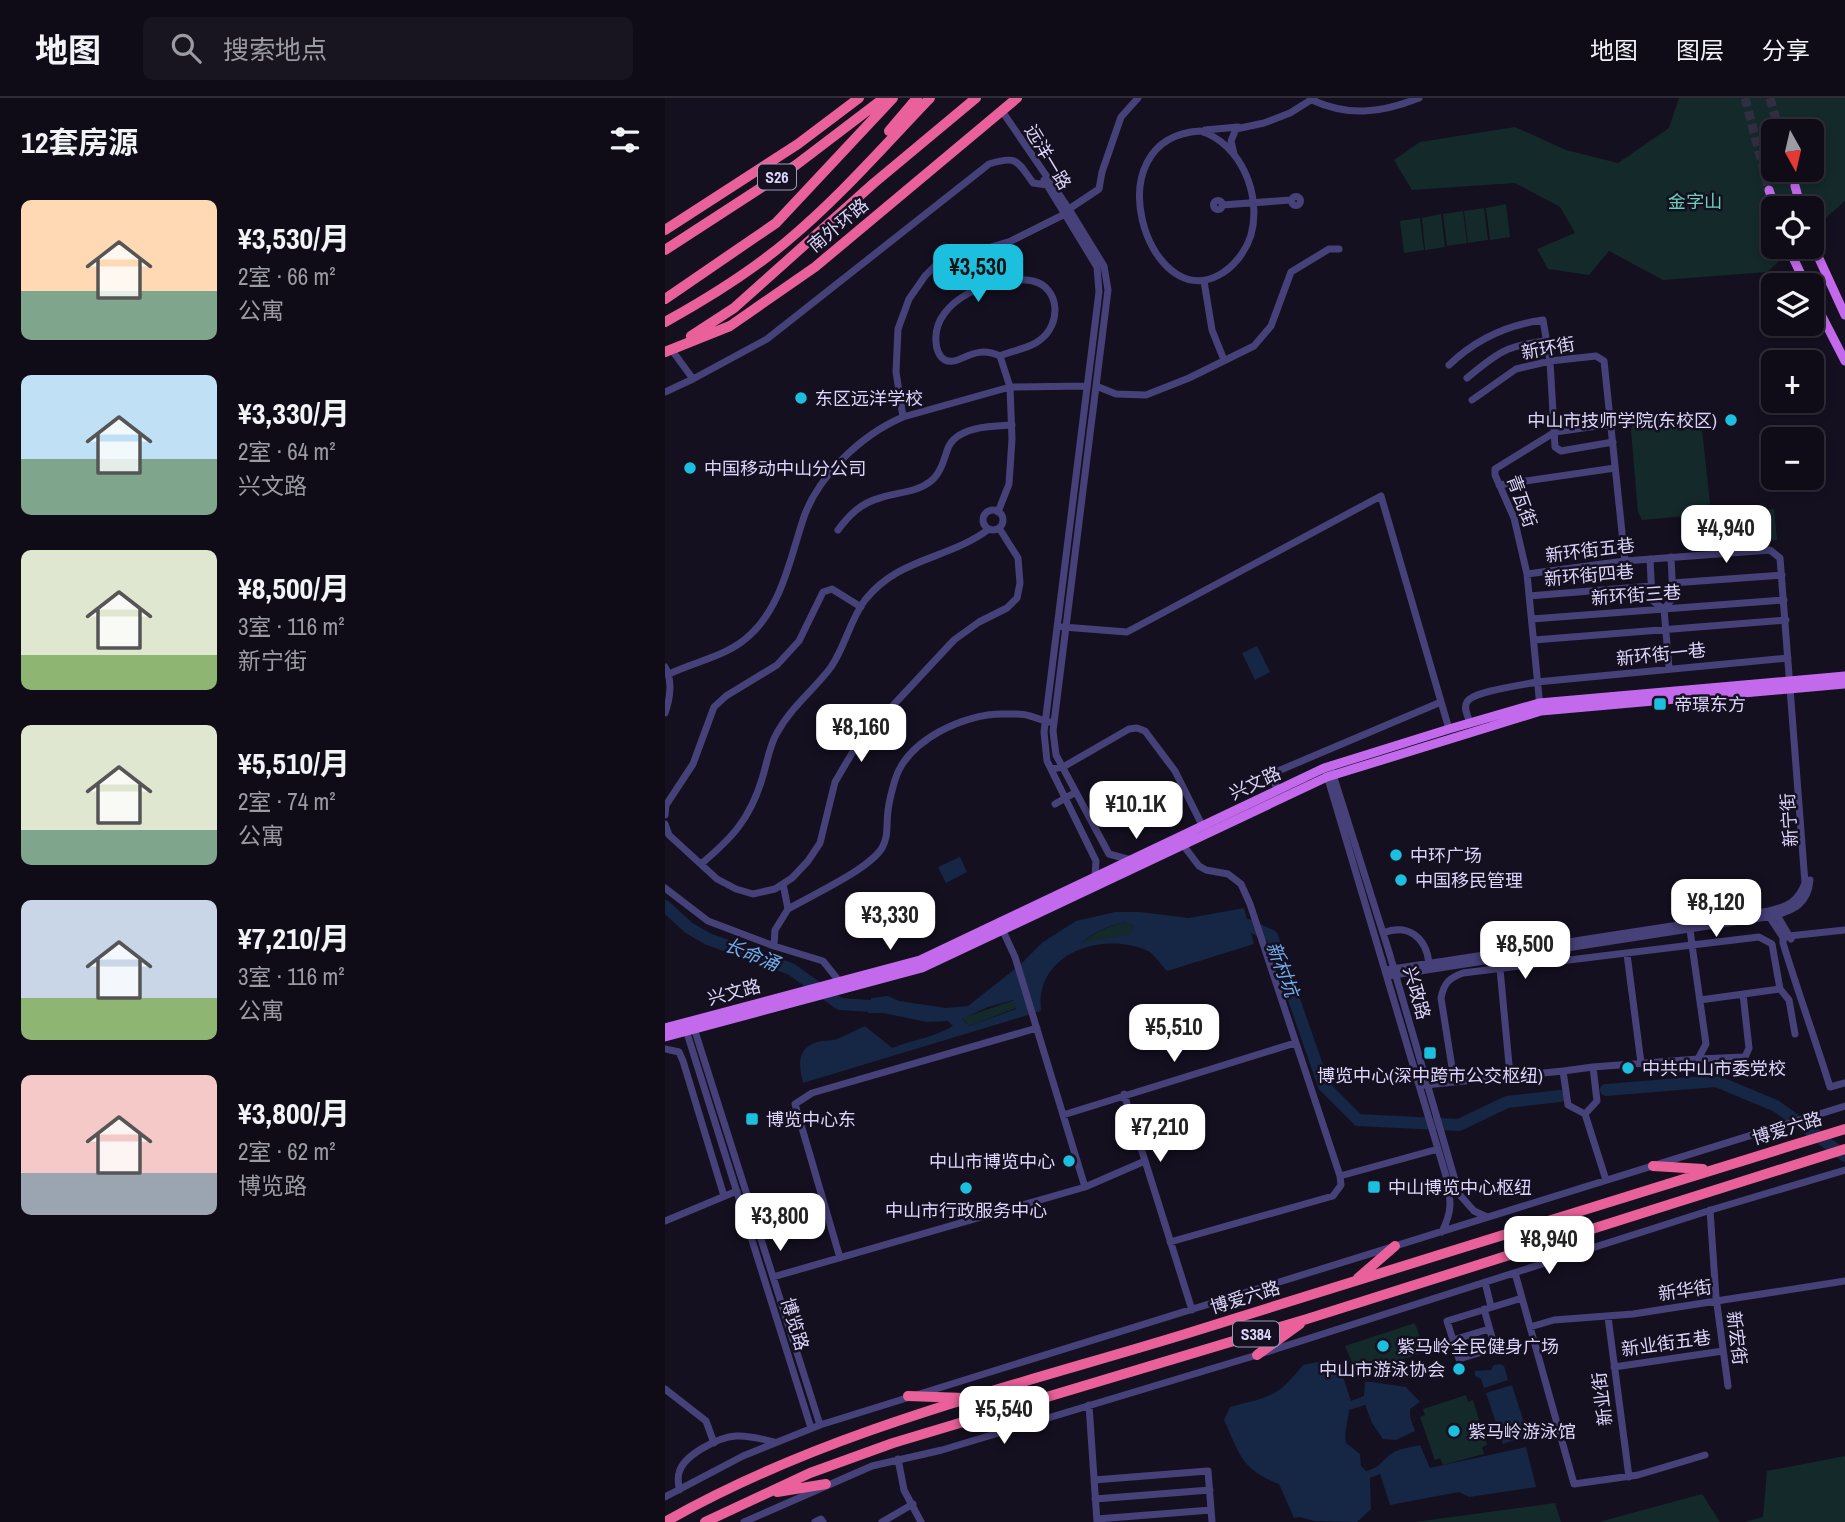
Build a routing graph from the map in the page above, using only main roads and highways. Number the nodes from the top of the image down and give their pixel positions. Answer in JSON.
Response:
{"nodes":[{"id":1,"x":859,"y":98,"type":"edge"},
{"id":2,"x":884,"y":98,"type":"edge"},
{"id":3,"x":894,"y":98,"type":"edge"},
{"id":4,"x":917,"y":98,"type":"edge"},
{"id":5,"x":930,"y":98,"type":"edge"},
{"id":6,"x":976,"y":98,"type":"edge"},
{"id":7,"x":1017,"y":98,"type":"edge"},
{"id":8,"x":1795,"y":186,"type":"tunnel mouth"},
{"id":9,"x":1769,"y":190,"type":"tunnel mouth"},
{"id":10,"x":1771,"y":196,"type":"edge"},
{"id":11,"x":1798,"y":196,"type":"edge"},
{"id":12,"x":833,"y":199,"type":"junction"},
{"id":13,"x":665,"y":230,"type":"edge"},
{"id":14,"x":665,"y":250,"type":"edge"},
{"id":15,"x":1819,"y":259,"type":"edge"},
{"id":16,"x":665,"y":299,"type":"edge"},
{"id":17,"x":1845,"y":314,"type":"edge"},
{"id":18,"x":1824,"y":320,"type":"edge"},
{"id":19,"x":665,"y":322,"type":"edge"},
{"id":20,"x":668,"y":350,"type":"edge"},
{"id":21,"x":1845,"y":360,"type":"edge"},
{"id":22,"x":1845,"y":676,"type":"edge"},
{"id":23,"x":1845,"y":684,"type":"edge"},
{"id":24,"x":1793,"y":685,"type":"junction"},
{"id":25,"x":1540,"y":707,"type":"junction"},
{"id":26,"x":1329,"y":771,"type":"junction"},
{"id":27,"x":831,"y":988,"type":"junction"},
{"id":28,"x":689,"y":1025,"type":"junction"},
{"id":29,"x":665,"y":1028,"type":"edge"},
{"id":30,"x":665,"y":1037,"type":"edge"},
{"id":31,"x":1844,"y":1129,"type":"edge"},
{"id":32,"x":1845,"y":1149,"type":"edge"},
{"id":33,"x":1653,"y":1166,"type":"road end"},
{"id":34,"x":1710,"y":1170,"type":"junction"},
{"id":35,"x":1395,"y":1246,"type":"road end"},
{"id":36,"x":1353,"y":1283,"type":"junction"},
{"id":37,"x":1307,"y":1319,"type":"junction"},
{"id":38,"x":1257,"y":1355,"type":"road end"},
{"id":39,"x":908,"y":1396,"type":"road end"},
{"id":40,"x":974,"y":1398,"type":"junction"},
{"id":41,"x":827,"y":1484,"type":"road end"},
{"id":42,"x":760,"y":1495,"type":"junction"},
{"id":43,"x":665,"y":1522,"type":"edge"},
{"id":44,"x":705,"y":1522,"type":"edge"}],
"edges":[{"from":1,"to":13,"type":"highway","number":"S26"},
{"from":2,"to":14,"type":"highway","number":"S26"},
{"from":3,"to":16,"type":"highway"},
{"from":4,"to":12,"type":"highway"},
{"from":5,"to":12,"type":"highway","name":"南外环路"},
{"from":6,"to":20,"type":"highway"},
{"from":7,"to":20,"type":"highway","name":"南外环路"},
{"from":8,"to":11,"type":"main road"},
{"from":9,"to":10,"type":"main road"},
{"from":12,"to":19,"type":"highway","name":"南外环路"},
{"from":15,"to":17,"type":"main road"},
{"from":18,"to":21,"type":"main road"},
{"from":22,"to":24,"type":"main road","name":"兴文路"},
{"from":23,"to":24,"type":"main road","name":"兴文路"},
{"from":24,"to":25,"type":"main road","name":"兴文路"},
{"from":25,"to":26,"type":"main road","name":"兴文路"},
{"from":25,"to":26,"type":"main road","name":"兴文路"},
{"from":26,"to":27,"type":"main road","name":"兴文路"},
{"from":26,"to":27,"type":"main road","name":"兴文路"},
{"from":27,"to":28,"type":"main road","name":"兴文路"},
{"from":28,"to":29,"type":"main road","name":"兴文路"},
{"from":28,"to":30,"type":"main road","name":"兴文路"},
{"from":31,"to":34,"type":"highway","name":"博爱六路","number":"S384"},
{"from":32,"to":37,"type":"highway","name":"博爱六路","number":"S384"},
{"from":33,"to":34,"type":"highway"},
{"from":34,"to":36,"type":"highway","name":"博爱六路","number":"S384"},
{"from":35,"to":36,"type":"highway"},
{"from":36,"to":40,"type":"highway","name":"博爱六路","number":"S384"},
{"from":37,"to":38,"type":"highway"},
{"from":37,"to":42,"type":"highway","name":"博爱六路","number":"S384"},
{"from":39,"to":40,"type":"highway"},
{"from":40,"to":43,"type":"highway","name":"博爱六路","number":"S384"},
{"from":41,"to":42,"type":"highway"},
{"from":42,"to":44,"type":"highway","name":"博爱六路","number":"S384"}]}
